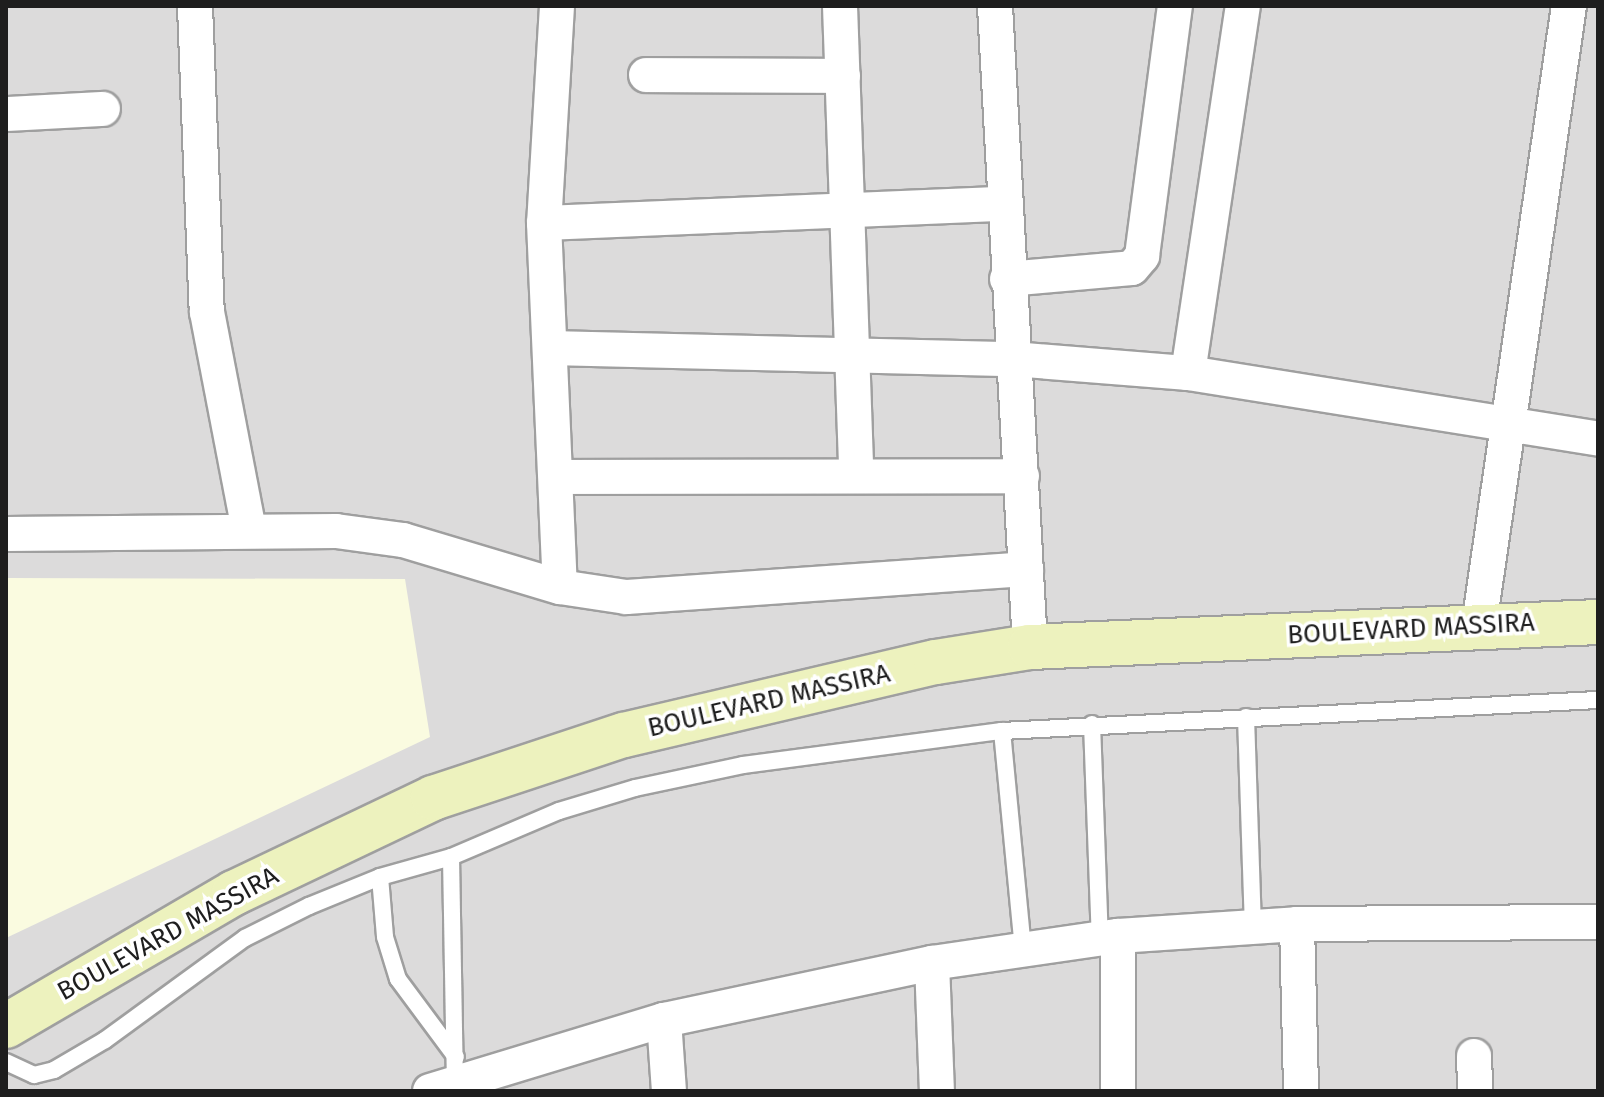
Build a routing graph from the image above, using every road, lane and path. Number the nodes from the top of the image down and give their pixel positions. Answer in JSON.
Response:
{"nodes":[{"id":1,"x":195,"y":6,"type":"edge"},
{"id":2,"x":557,"y":6,"type":"edge"},
{"id":3,"x":840,"y":6,"type":"edge"},
{"id":4,"x":995,"y":6,"type":"edge"},
{"id":5,"x":1175,"y":6,"type":"edge"},
{"id":6,"x":1243,"y":6,"type":"edge"},
{"id":7,"x":1569,"y":6,"type":"edge"},
{"id":8,"x":646,"y":75,"type":"dead end"},
{"id":9,"x":843,"y":76,"type":"junction"},
{"id":10,"x":103,"y":109,"type":"dead end"},
{"id":11,"x":6,"y":114,"type":"edge"},
{"id":12,"x":1004,"y":204,"type":"junction"},
{"id":13,"x":850,"y":211,"type":"junction"},
{"id":14,"x":544,"y":223,"type":"junction"},
{"id":15,"x":1007,"y":279,"type":"junction"},
{"id":16,"x":550,"y":348,"type":"junction"},
{"id":17,"x":854,"y":354,"type":"junction"},
{"id":18,"x":1013,"y":359,"type":"junction"},
{"id":19,"x":1188,"y":373,"type":"junction"},
{"id":20,"x":1512,"y":426,"type":"junction"},
{"id":21,"x":1598,"y":439,"type":"edge"},
{"id":22,"x":856,"y":475,"type":"junction"},
{"id":23,"x":1022,"y":476,"type":"junction"},
{"id":24,"x":556,"y":477,"type":"junction"},
{"id":25,"x":249,"y":530,"type":"junction"},
{"id":26,"x":6,"y":534,"type":"edge"},
{"id":27,"x":1026,"y":569,"type":"junction"},
{"id":28,"x":560,"y":587,"type":"junction"},
{"id":29,"x":1598,"y":622,"type":"edge"},
{"id":30,"x":1479,"y":625,"type":"junction"},
{"id":31,"x":1030,"y":647,"type":"junction"},
{"id":32,"x":1598,"y":700,"type":"edge"},
{"id":33,"x":1246,"y":717,"type":"junction"},
{"id":34,"x":1092,"y":724,"type":"junction"},
{"id":35,"x":1002,"y":731,"type":"junction"},
{"id":36,"x":451,"y":857,"type":"junction"},
{"id":37,"x":380,"y":877,"type":"junction"},
{"id":38,"x":1598,"y":922,"type":"edge"},
{"id":39,"x":1297,"y":924,"type":"junction"},
{"id":40,"x":1253,"y":927,"type":"junction"},
{"id":41,"x":1109,"y":938,"type":"junction"},
{"id":42,"x":1023,"y":950,"type":"junction"},
{"id":43,"x":932,"y":963,"type":"junction"},
{"id":44,"x":14,"y":1011,"type":"edge"},
{"id":45,"x":664,"y":1020,"type":"junction"},
{"id":46,"x":1474,"y":1056,"type":"dead end"},
{"id":47,"x":6,"y":1062,"type":"edge"},
{"id":48,"x":449,"y":1080,"type":"edge"},
{"id":49,"x":669,"y":1091,"type":"edge"},
{"id":50,"x":937,"y":1091,"type":"edge"},
{"id":51,"x":1118,"y":1091,"type":"edge"},
{"id":52,"x":1301,"y":1091,"type":"edge"},
{"id":53,"x":1475,"y":1091,"type":"edge"}],
"edges":[{"from":1,"to":25,"type":"street"},
{"from":2,"to":14,"type":"street"},
{"from":3,"to":9,"type":"street"},
{"from":4,"to":12,"type":"street"},
{"from":5,"to":15,"type":"street"},
{"from":6,"to":19,"type":"street"},
{"from":7,"to":20,"type":"street"},
{"from":8,"to":9,"type":"street"},
{"from":9,"to":13,"type":"street"},
{"from":10,"to":11,"type":"street"},
{"from":12,"to":13,"type":"street"},
{"from":12,"to":15,"type":"street"},
{"from":13,"to":14,"type":"street"},
{"from":13,"to":17,"type":"street"},
{"from":14,"to":16,"type":"street"},
{"from":15,"to":18,"type":"street"},
{"from":16,"to":17,"type":"street"},
{"from":16,"to":24,"type":"street"},
{"from":17,"to":18,"type":"street"},
{"from":17,"to":22,"type":"street"},
{"from":18,"to":19,"type":"street"},
{"from":18,"to":23,"type":"street"},
{"from":19,"to":20,"type":"street"},
{"from":20,"to":21,"type":"street"},
{"from":20,"to":30,"type":"street"},
{"from":22,"to":23,"type":"street"},
{"from":22,"to":24,"type":"street"},
{"from":23,"to":27,"type":"street"},
{"from":24,"to":28,"type":"street"},
{"from":25,"to":26,"type":"street"},
{"from":25,"to":28,"type":"street"},
{"from":27,"to":28,"type":"street"},
{"from":27,"to":31,"type":"street"},
{"from":29,"to":30,"type":"main road","name":"BOULEVARD MASSIRA"},
{"from":30,"to":31,"type":"main road","name":"BOULEVARD MASSIRA"},
{"from":31,"to":44,"type":"main road","name":"BOULEVARD MASSIRA"},
{"from":32,"to":33,"type":"lane"},
{"from":33,"to":34,"type":"lane"},
{"from":33,"to":40,"type":"lane"},
{"from":34,"to":35,"type":"lane"},
{"from":34,"to":41,"type":"lane"},
{"from":35,"to":36,"type":"lane"},
{"from":35,"to":42,"type":"lane"},
{"from":36,"to":37,"type":"lane"},
{"from":36,"to":48,"type":"lane"},
{"from":37,"to":47,"type":"lane"},
{"from":37,"to":48,"type":"lane"},
{"from":38,"to":39,"type":"street"},
{"from":39,"to":40,"type":"street"},
{"from":39,"to":52,"type":"street"},
{"from":40,"to":41,"type":"street"},
{"from":41,"to":42,"type":"street"},
{"from":41,"to":51,"type":"street"},
{"from":42,"to":43,"type":"street"},
{"from":43,"to":45,"type":"street"},
{"from":43,"to":50,"type":"street"},
{"from":45,"to":48,"type":"street"},
{"from":45,"to":49,"type":"street"},
{"from":46,"to":53,"type":"street"}]}
